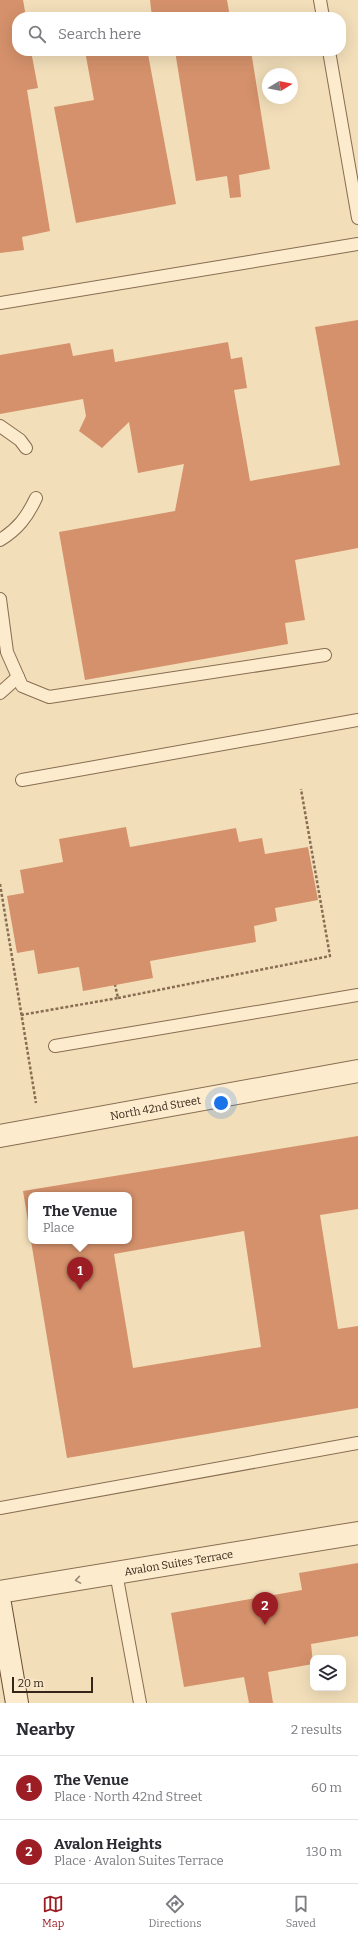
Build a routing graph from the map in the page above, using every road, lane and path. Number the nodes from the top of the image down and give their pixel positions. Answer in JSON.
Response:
{"nodes":[{"id":1,"x":320,"y":0,"type":"edge"},
{"id":2,"x":322,"y":12,"type":"edge"},
{"id":3,"x":330,"y":56,"type":"edge"},
{"id":4,"x":358,"y":218,"type":"edge"},
{"id":5,"x":358,"y":244,"type":"edge"},
{"id":6,"x":0,"y":302,"type":"edge"},
{"id":7,"x":0,"y":426,"type":"edge"},
{"id":8,"x":26,"y":448,"type":"dead end"},
{"id":9,"x":36,"y":498,"type":"dead end"},
{"id":10,"x":0,"y":540,"type":"edge"},
{"id":11,"x":0,"y":599,"type":"edge"},
{"id":12,"x":2,"y":633,"type":"edge"},
{"id":13,"x":325,"y":655,"type":"dead end"},
{"id":14,"x":18,"y":677,"type":"junction"},
{"id":15,"x":0,"y":693,"type":"edge"},
{"id":16,"x":358,"y":720,"type":"edge"},
{"id":17,"x":22,"y":780,"type":"dead end"},
{"id":18,"x":301,"y":789,"type":"dead end"},
{"id":19,"x":0,"y":884,"type":"edge"},
{"id":20,"x":115,"y":985,"type":"dead end"},
{"id":21,"x":358,"y":995,"type":"edge"},
{"id":22,"x":118,"y":998,"type":"junction"},
{"id":23,"x":21,"y":1015,"type":"junction"},
{"id":24,"x":55,"y":1046,"type":"dead end"},
{"id":25,"x":358,"y":1071,"type":"edge"},
{"id":26,"x":36,"y":1104,"type":"dead end"},
{"id":27,"x":0,"y":1136,"type":"edge"},
{"id":28,"x":358,"y":1443,"type":"edge"},
{"id":29,"x":0,"y":1508,"type":"edge"},
{"id":30,"x":358,"y":1533,"type":"edge"},
{"id":31,"x":116,"y":1573,"type":"junction"},
{"id":32,"x":0,"y":1592,"type":"edge"},
{"id":33,"x":0,"y":1604,"type":"edge"},
{"id":34,"x":17,"y":1703,"type":"edge"},
{"id":35,"x":140,"y":1703,"type":"edge"}],
"edges":[{"from":1,"to":2,"type":"lane"},
{"from":3,"to":4,"type":"lane"},
{"from":5,"to":6,"type":"lane"},
{"from":7,"to":8,"type":"lane"},
{"from":9,"to":10,"type":"lane"},
{"from":11,"to":12,"type":"lane"},
{"from":12,"to":14,"type":"lane"},
{"from":13,"to":14,"type":"lane"},
{"from":14,"to":15,"type":"lane"},
{"from":16,"to":17,"type":"lane"},
{"from":18,"to":22,"type":"path"},
{"from":19,"to":23,"type":"path"},
{"from":20,"to":22,"type":"path"},
{"from":21,"to":24,"type":"lane"},
{"from":22,"to":23,"type":"path"},
{"from":23,"to":26,"type":"path"},
{"from":25,"to":27,"type":"street","name":"North 42nd Street"},
{"from":28,"to":29,"type":"lane"},
{"from":30,"to":31,"type":"street","name":"Avalon Suites Terrace"},
{"from":31,"to":32,"type":"street","name":"Avalon Suites Terrace","one_way":true},
{"from":31,"to":35,"type":"lane"},
{"from":33,"to":34,"type":"street"}]}
